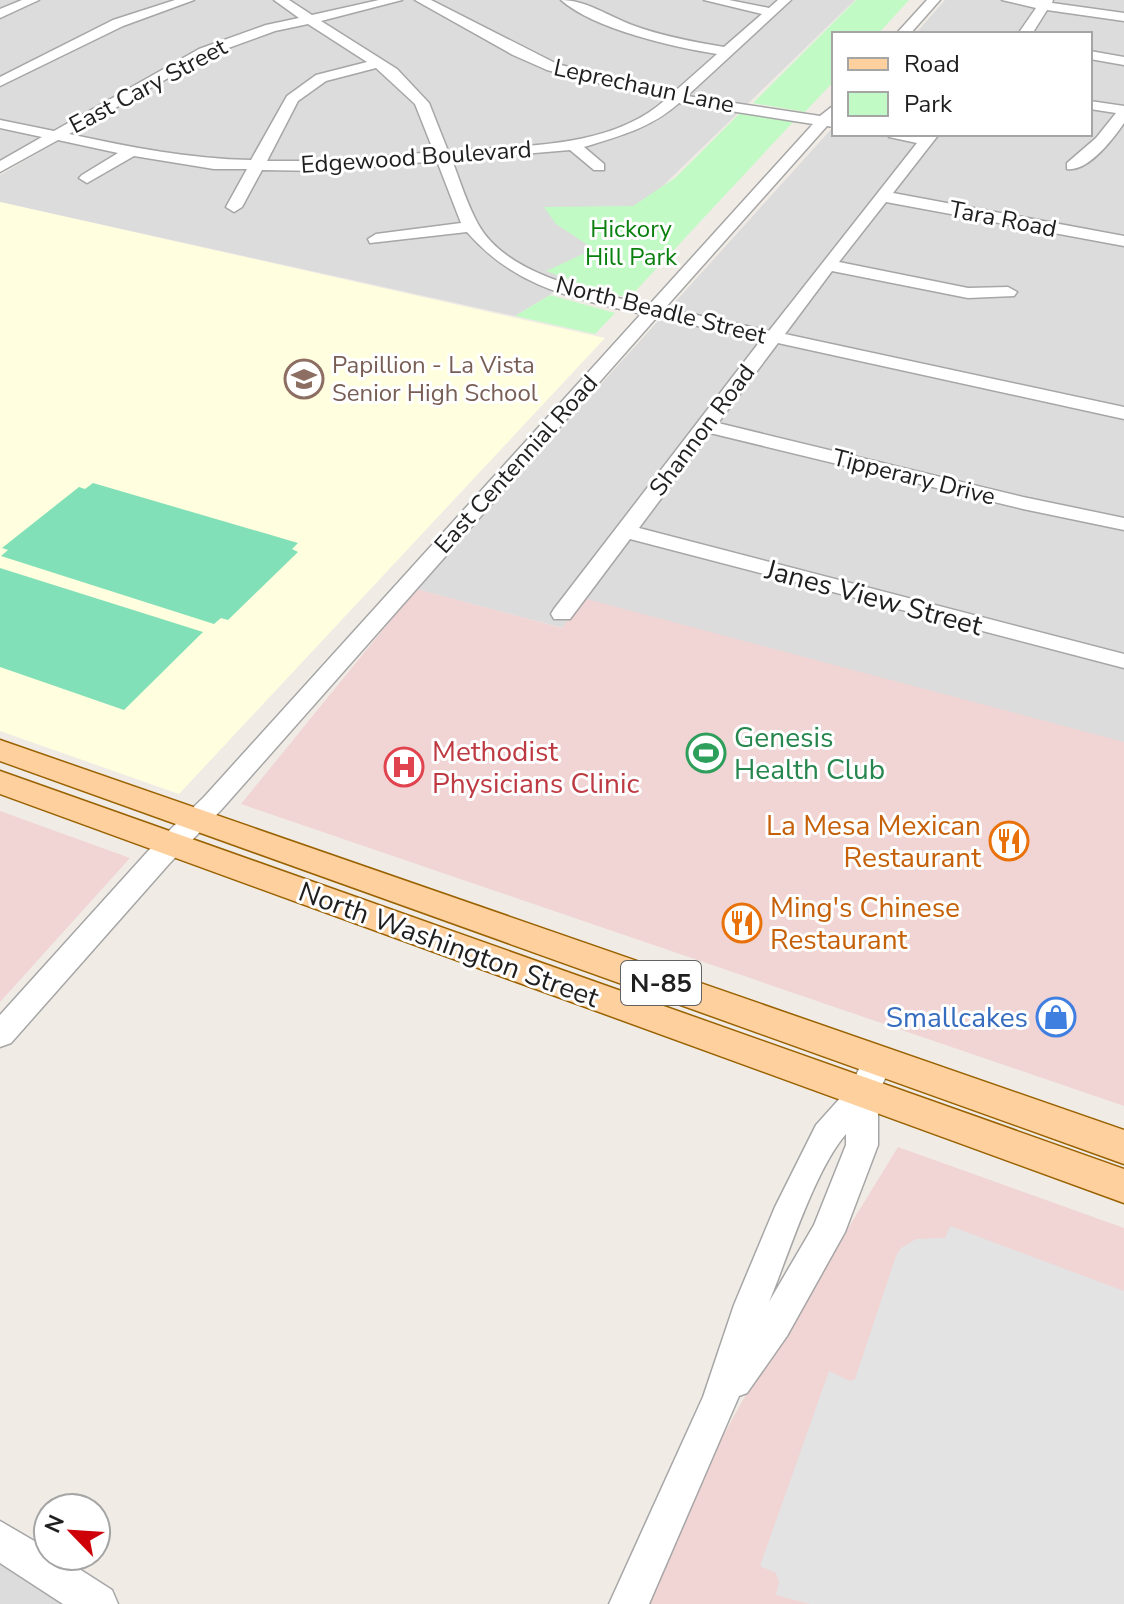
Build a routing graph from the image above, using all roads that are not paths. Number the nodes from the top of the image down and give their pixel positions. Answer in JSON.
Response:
{"nodes":[{"id":1,"x":33,"y":0,"type":"edge"},
{"id":2,"x":188,"y":0,"type":"edge"},
{"id":3,"x":280,"y":0,"type":"edge"},
{"id":4,"x":396,"y":0,"type":"edge"},
{"id":5,"x":421,"y":0,"type":"edge"},
{"id":6,"x":567,"y":0,"type":"edge"},
{"id":7,"x":710,"y":0,"type":"edge"},
{"id":8,"x":785,"y":0,"type":"edge"},
{"id":9,"x":934,"y":0,"type":"edge"},
{"id":10,"x":1001,"y":0,"type":"edge"},
{"id":11,"x":1010,"y":0,"type":"edge"},
{"id":12,"x":1045,"y":3,"type":"edge"},
{"id":13,"x":771,"y":12,"type":"junction"},
{"id":14,"x":0,"y":14,"type":"edge"},
{"id":15,"x":1124,"y":17,"type":"edge"},
{"id":16,"x":311,"y":19,"type":"junction"},
{"id":17,"x":905,"y":32,"type":"edge"},
{"id":18,"x":1026,"y":32,"type":"edge"},
{"id":19,"x":728,"y":52,"type":"junction"},
{"id":20,"x":1092,"y":55,"type":"edge"},
{"id":21,"x":1124,"y":61,"type":"edge"},
{"id":22,"x":379,"y":63,"type":"junction"},
{"id":23,"x":570,"y":73,"type":"junction"},
{"id":24,"x":553,"y":81,"type":"dead end"},
{"id":25,"x":0,"y":82,"type":"edge"},
{"id":26,"x":679,"y":96,"type":"junction"},
{"id":27,"x":1092,"y":105,"type":"edge"},
{"id":28,"x":1124,"y":110,"type":"edge"},
{"id":29,"x":830,"y":118,"type":"edge"},
{"id":30,"x":0,"y":124,"type":"edge"},
{"id":31,"x":55,"y":135,"type":"junction"},
{"id":32,"x":930,"y":137,"type":"edge"},
{"id":33,"x":573,"y":145,"type":"junction"},
{"id":34,"x":132,"y":151,"type":"junction"},
{"id":35,"x":441,"y":155,"type":"junction"},
{"id":36,"x":256,"y":165,"type":"junction"},
{"id":37,"x":1072,"y":166,"type":"dead end"},
{"id":38,"x":0,"y":167,"type":"edge"},
{"id":39,"x":599,"y":167,"type":"dead end"},
{"id":40,"x":87,"y":178,"type":"dead end"},
{"id":41,"x":881,"y":196,"type":"junction"},
{"id":42,"x":234,"y":207,"type":"dead end"},
{"id":43,"x":471,"y":227,"type":"junction"},
{"id":44,"x":376,"y":239,"type":"dead end"},
{"id":45,"x":1124,"y":241,"type":"edge"},
{"id":46,"x":828,"y":265,"type":"junction"},
{"id":47,"x":1008,"y":292,"type":"dead end"},
{"id":48,"x":654,"y":312,"type":"junction"},
{"id":49,"x":773,"y":337,"type":"junction"},
{"id":50,"x":1124,"y":413,"type":"edge"},
{"id":51,"x":705,"y":426,"type":"junction"},
{"id":52,"x":1124,"y":524,"type":"edge"},
{"id":53,"x":625,"y":531,"type":"junction"},
{"id":54,"x":562,"y":614,"type":"dead end"},
{"id":55,"x":1124,"y":661,"type":"edge"},
{"id":56,"x":0,"y":750,"type":"edge"},
{"id":57,"x":0,"y":782,"type":"edge"},
{"id":58,"x":198,"y":818,"type":"junction"},
{"id":59,"x":174,"y":845,"type":"junction"},
{"id":60,"x":0,"y":1035,"type":"edge"},
{"id":61,"x":870,"y":1078,"type":"junction"},
{"id":62,"x":1124,"y":1147,"type":"edge"},
{"id":63,"x":1124,"y":1186,"type":"edge"},
{"id":64,"x":0,"y":1540,"type":"edge"},
{"id":65,"x":98,"y":1604,"type":"edge"},
{"id":66,"x":629,"y":1604,"type":"edge"}],
"edges":[{"from":1,"to":14,"type":"street"},
{"from":2,"to":25,"type":"street"},
{"from":3,"to":16,"type":"street","name":"North Beadle Street"},
{"from":4,"to":16,"type":"street","name":"East Cary Street"},
{"from":5,"to":23,"type":"street","name":"Leprechaun Lane"},
{"from":6,"to":19,"type":"street"},
{"from":7,"to":13,"type":"street"},
{"from":8,"to":13,"type":"street","name":"Edgewood Boulevard"},
{"from":9,"to":17,"type":"street"},
{"from":10,"to":11,"type":"street"},
{"from":11,"to":12,"type":"street"},
{"from":12,"to":15,"type":"street"},
{"from":12,"to":18,"type":"street"},
{"from":13,"to":19,"type":"street","name":"Edgewood Boulevard"},
{"from":16,"to":22,"type":"street","name":"North Beadle Street"},
{"from":16,"to":31,"type":"street","name":"East Cary Street"},
{"from":19,"to":26,"type":"street","name":"Edgewood Boulevard"},
{"from":20,"to":21,"type":"street"},
{"from":22,"to":35,"type":"street","name":"North Beadle Street"},
{"from":22,"to":36,"type":"street"},
{"from":23,"to":24,"type":"street"},
{"from":23,"to":26,"type":"street","name":"Leprechaun Lane"},
{"from":26,"to":29,"type":"street","name":"Leprechaun Lane"},
{"from":26,"to":33,"type":"street","name":"Edgewood Boulevard"},
{"from":27,"to":28,"type":"street"},
{"from":28,"to":37,"type":"street"},
{"from":29,"to":48,"type":"street","name":"East Centennial Road"},
{"from":30,"to":31,"type":"street","name":"Edgewood Boulevard"},
{"from":31,"to":34,"type":"street","name":"Edgewood Boulevard"},
{"from":31,"to":38,"type":"street","name":"East Cary Street"},
{"from":32,"to":41,"type":"street","name":"Shannon Road"},
{"from":33,"to":35,"type":"street","name":"Edgewood Boulevard"},
{"from":33,"to":39,"type":"street"},
{"from":34,"to":36,"type":"street","name":"Edgewood Boulevard"},
{"from":34,"to":40,"type":"street"},
{"from":35,"to":36,"type":"street","name":"Edgewood Boulevard"},
{"from":35,"to":43,"type":"street","name":"North Beadle Street"},
{"from":36,"to":42,"type":"street"},
{"from":41,"to":45,"type":"street","name":"Tara Road"},
{"from":41,"to":46,"type":"street","name":"Shannon Road"},
{"from":43,"to":44,"type":"street"},
{"from":43,"to":48,"type":"street","name":"North Beadle Street"},
{"from":46,"to":47,"type":"street"},
{"from":46,"to":49,"type":"street","name":"Shannon Road"},
{"from":48,"to":49,"type":"street","name":"North Beadle Street"},
{"from":48,"to":58,"type":"street","name":"East Centennial Road"},
{"from":49,"to":50,"type":"street","name":"North Beadle Street"},
{"from":49,"to":51,"type":"street","name":"Shannon Road"},
{"from":51,"to":52,"type":"street","name":"Tipperary Drive"},
{"from":51,"to":53,"type":"street","name":"Shannon Road"},
{"from":53,"to":54,"type":"street","name":"Shannon Road"},
{"from":53,"to":55,"type":"street","name":"Janes View Street"},
{"from":56,"to":58,"type":"main road","name":"North Washington Street","number":"N-85"},
{"from":57,"to":59,"type":"main road","name":"North Washington Street","number":"N-85"},
{"from":58,"to":59,"type":"street","name":"East Centennial Road"},
{"from":58,"to":61,"type":"main road","name":"North Washington Street","number":"N-85"},
{"from":59,"to":60,"type":"street","name":"East Centennial Road"},
{"from":59,"to":61,"type":"main road","name":"North Washington Street","number":"N-85"},
{"from":61,"to":62,"type":"main road","name":"North Washington Street","number":"N-85"},
{"from":61,"to":63,"type":"main road","name":"North Washington Street","number":"N-85"},
{"from":61,"to":66,"type":"street"},
{"from":64,"to":65,"type":"street"}]}
